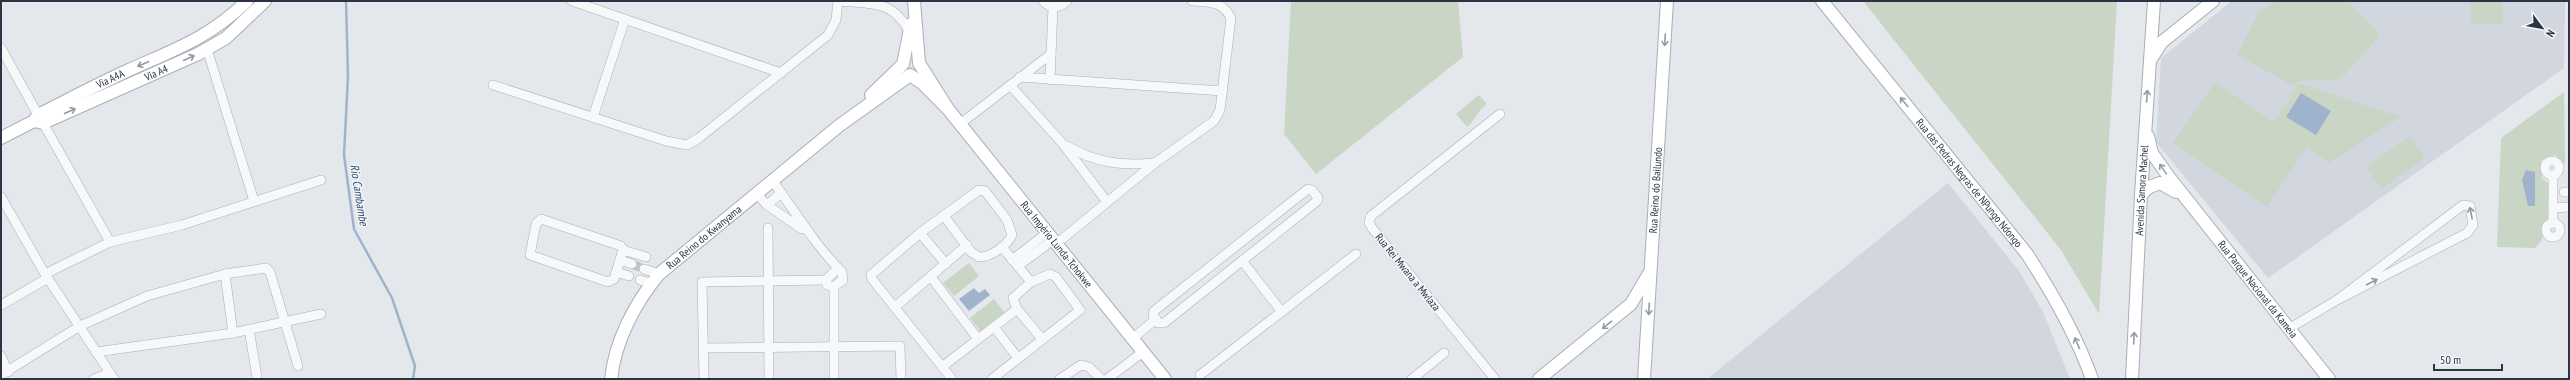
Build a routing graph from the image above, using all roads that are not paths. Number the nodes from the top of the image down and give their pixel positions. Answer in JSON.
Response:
{"nodes":[{"id":1,"x":247,"y":1,"type":"edge"},
{"id":2,"x":265,"y":1,"type":"edge"},
{"id":3,"x":572,"y":1,"type":"edge"},
{"id":4,"x":838,"y":1,"type":"edge"},
{"id":5,"x":914,"y":1,"type":"edge"},
{"id":6,"x":1043,"y":1,"type":"edge"},
{"id":7,"x":1067,"y":1,"type":"edge"},
{"id":8,"x":1192,"y":1,"type":"edge"},
{"id":9,"x":1667,"y":1,"type":"edge"},
{"id":10,"x":1822,"y":1,"type":"edge"},
{"id":11,"x":2213,"y":1,"type":"edge"},
{"id":12,"x":887,"y":3,"type":"edge"},
{"id":13,"x":1054,"y":7,"type":"junction"},
{"id":14,"x":2153,"y":7,"type":"edge"},
{"id":15,"x":625,"y":19,"type":"junction"},
{"id":16,"x":2177,"y":30,"type":"junction"},
{"id":17,"x":910,"y":34,"type":"junction"},
{"id":18,"x":1,"y":48,"type":"edge"},
{"id":19,"x":207,"y":49,"type":"junction"},
{"id":20,"x":1051,"y":54,"type":"junction"},
{"id":21,"x":919,"y":63,"type":"junction"},
{"id":22,"x":903,"y":64,"type":"junction"},
{"id":23,"x":2148,"y":68,"type":"junction"},
{"id":24,"x":781,"y":73,"type":"junction"},
{"id":25,"x":910,"y":75,"type":"junction"},
{"id":26,"x":1020,"y":77,"type":"junction"},
{"id":27,"x":1050,"y":80,"type":"junction"},
{"id":28,"x":494,"y":85,"type":"dead end"},
{"id":29,"x":1010,"y":85,"type":"junction"},
{"id":30,"x":1223,"y":91,"type":"junction"},
{"id":31,"x":948,"y":109,"type":"junction"},
{"id":32,"x":1500,"y":114,"type":"dead end"},
{"id":33,"x":593,"y":118,"type":"junction"},
{"id":34,"x":38,"y":119,"type":"junction"},
{"id":35,"x":2145,"y":121,"type":"junction"},
{"id":36,"x":960,"y":124,"type":"junction"},
{"id":37,"x":840,"y":126,"type":"junction"},
{"id":38,"x":1,"y":138,"type":"edge"},
{"id":39,"x":1063,"y":144,"type":"junction"},
{"id":40,"x":1155,"y":162,"type":"junction"},
{"id":41,"x":2553,"y":175,"type":"dead end"},
{"id":42,"x":321,"y":180,"type":"dead end"},
{"id":43,"x":772,"y":180,"type":"junction"},
{"id":44,"x":2561,"y":192,"type":"edge"},
{"id":45,"x":756,"y":193,"type":"junction"},
{"id":46,"x":781,"y":193,"type":"junction"},
{"id":47,"x":2141,"y":195,"type":"junction"},
{"id":48,"x":254,"y":200,"type":"junction"},
{"id":49,"x":2187,"y":200,"type":"junction"},
{"id":50,"x":1107,"y":202,"type":"junction"},
{"id":51,"x":3,"y":203,"type":"edge"},
{"id":52,"x":767,"y":205,"type":"junction"},
{"id":53,"x":2569,"y":207,"type":"edge"},
{"id":54,"x":2553,"y":208,"type":"junction"},
{"id":55,"x":944,"y":216,"type":"junction"},
{"id":56,"x":2553,"y":223,"type":"dead end"},
{"id":57,"x":768,"y":228,"type":"dead end"},
{"id":58,"x":806,"y":232,"type":"junction"},
{"id":59,"x":920,"y":233,"type":"junction"},
{"id":60,"x":1052,"y":239,"type":"junction"},
{"id":61,"x":110,"y":242,"type":"junction"},
{"id":62,"x":967,"y":245,"type":"junction"},
{"id":63,"x":1002,"y":247,"type":"junction"},
{"id":64,"x":623,"y":250,"type":"junction"},
{"id":65,"x":1356,"y":254,"type":"dead end"},
{"id":66,"x":646,"y":257,"type":"dead end"},
{"id":67,"x":620,"y":260,"type":"junction"},
{"id":68,"x":1652,"y":260,"type":"junction"},
{"id":69,"x":831,"y":261,"type":"junction"},
{"id":70,"x":1243,"y":262,"type":"junction"},
{"id":71,"x":1015,"y":263,"type":"junction"},
{"id":72,"x":632,"y":264,"type":"tunnel mouth"},
{"id":73,"x":946,"y":264,"type":"junction"},
{"id":74,"x":644,"y":268,"type":"tunnel mouth"},
{"id":75,"x":616,"y":272,"type":"junction"},
{"id":76,"x":832,"y":272,"type":"junction"},
{"id":77,"x":842,"y":272,"type":"junction"},
{"id":78,"x":225,"y":274,"type":"junction"},
{"id":79,"x":659,"y":274,"type":"junction"},
{"id":80,"x":46,"y":276,"type":"junction"},
{"id":81,"x":629,"y":276,"type":"dead end"},
{"id":82,"x":930,"y":277,"type":"junction"},
{"id":83,"x":826,"y":280,"type":"junction"},
{"id":84,"x":768,"y":282,"type":"junction"},
{"id":85,"x":1031,"y":282,"type":"junction"},
{"id":86,"x":834,"y":287,"type":"junction"},
{"id":87,"x":2337,"y":300,"type":"junction"},
{"id":88,"x":1,"y":305,"type":"edge"},
{"id":89,"x":895,"y":307,"type":"junction"},
{"id":90,"x":1017,"y":309,"type":"junction"},
{"id":91,"x":1282,"y":312,"type":"junction"},
{"id":92,"x":321,"y":314,"type":"dead end"},
{"id":93,"x":1156,"y":319,"type":"junction"},
{"id":94,"x":285,"y":322,"type":"junction"},
{"id":95,"x":80,"y":326,"type":"junction"},
{"id":96,"x":994,"y":327,"type":"junction"},
{"id":97,"x":2290,"y":328,"type":"junction"},
{"id":98,"x":249,"y":329,"type":"junction"},
{"id":99,"x":233,"y":333,"type":"junction"},
{"id":100,"x":978,"y":339,"type":"junction"},
{"id":101,"x":1042,"y":339,"type":"junction"},
{"id":102,"x":1132,"y":339,"type":"junction"},
{"id":103,"x":834,"y":345,"type":"junction"},
{"id":104,"x":768,"y":347,"type":"junction"},
{"id":105,"x":704,"y":348,"type":"junction"},
{"id":106,"x":96,"y":352,"type":"junction"},
{"id":107,"x":1143,"y":352,"type":"junction"},
{"id":108,"x":1444,"y":353,"type":"dead end"},
{"id":109,"x":1,"y":356,"type":"edge"},
{"id":110,"x":1018,"y":358,"type":"junction"},
{"id":111,"x":298,"y":366,"type":"dead end"},
{"id":112,"x":942,"y":367,"type":"junction"},
{"id":113,"x":4,"y":374,"type":"edge"},
{"id":114,"x":1200,"y":375,"type":"dead end"},
{"id":115,"x":112,"y":376,"type":"edge"},
{"id":116,"x":257,"y":377,"type":"dead end"},
{"id":117,"x":94,"y":379,"type":"edge"},
{"id":118,"x":611,"y":379,"type":"edge"},
{"id":119,"x":704,"y":379,"type":"edge"},
{"id":120,"x":769,"y":379,"type":"edge"},
{"id":121,"x":834,"y":379,"type":"edge"},
{"id":122,"x":901,"y":379,"type":"edge"},
{"id":123,"x":952,"y":379,"type":"edge"},
{"id":124,"x":992,"y":379,"type":"edge"},
{"id":125,"x":1060,"y":379,"type":"edge"},
{"id":126,"x":1101,"y":379,"type":"edge"},
{"id":127,"x":1106,"y":379,"type":"edge"},
{"id":128,"x":1165,"y":379,"type":"edge"},
{"id":129,"x":1412,"y":379,"type":"edge"},
{"id":130,"x":1495,"y":379,"type":"edge"},
{"id":131,"x":1539,"y":379,"type":"edge"},
{"id":132,"x":1644,"y":379,"type":"edge"},
{"id":133,"x":2092,"y":379,"type":"edge"},
{"id":134,"x":2132,"y":379,"type":"edge"},
{"id":135,"x":2329,"y":379,"type":"edge"}],
"edges":[{"from":1,"to":34,"type":"street","name":"Via A4A","one_way":true},
{"from":2,"to":19,"type":"street","name":"Via A4"},
{"from":3,"to":15,"type":"street"},
{"from":4,"to":12,"type":"street"},
{"from":4,"to":24,"type":"street"},
{"from":5,"to":17,"type":"street","name":"Rua Império Lunda-Tchokwe"},
{"from":5,"to":21,"type":"street","name":"Rua Império Lunda-Tchokwe"},
{"from":6,"to":13,"type":"street"},
{"from":7,"to":13,"type":"street"},
{"from":8,"to":30,"type":"street"},
{"from":9,"to":68,"type":"street","name":"Rua Reino do Bailundo","one_way":true},
{"from":133,"to":10,"type":"street","name":"Rua das Pedras Negras de NPungo Ndongo","one_way":true},
{"from":11,"to":16,"type":"street"},
{"from":12,"to":17,"type":"street"},
{"from":13,"to":20,"type":"street"},
{"from":14,"to":16,"type":"street"},
{"from":14,"to":23,"type":"street","name":"Avenida Samora Machel"},
{"from":15,"to":24,"type":"street"},
{"from":15,"to":33,"type":"street"},
{"from":16,"to":23,"type":"street"},
{"from":17,"to":22,"type":"street","name":"Rua Império Lunda-Tchokwe"},
{"from":18,"to":34,"type":"street"},
{"from":34,"to":19,"type":"street","name":"Via A4","one_way":true},
{"from":19,"to":48,"type":"street"},
{"from":20,"to":26,"type":"street"},
{"from":20,"to":27,"type":"street"},
{"from":21,"to":22,"type":"street"},
{"from":21,"to":25,"type":"street"},
{"from":21,"to":31,"type":"street","name":"Rua Império Lunda-Tchokwe"},
{"from":22,"to":25,"type":"street","name":"Rua Império Lunda-Tchokwe"},
{"from":22,"to":37,"type":"street","name":"Rua Reino do Kwanyama"},
{"from":35,"to":23,"type":"street","name":"Avenida Samora Machel","one_way":true},
{"from":24,"to":33,"type":"street"},
{"from":25,"to":31,"type":"street","name":"Rua Império Lunda-Tchokwe"},
{"from":25,"to":37,"type":"street","name":"Rua Reino do Kwanyama"},
{"from":26,"to":27,"type":"street"},
{"from":26,"to":29,"type":"street"},
{"from":27,"to":30,"type":"street"},
{"from":28,"to":33,"type":"street"},
{"from":29,"to":36,"type":"street"},
{"from":29,"to":39,"type":"street"},
{"from":30,"to":40,"type":"street"},
{"from":31,"to":36,"type":"street","name":"Rua Império Lunda-Tchokwe"},
{"from":32,"to":130,"type":"street","name":"Rua Rei Mwana a Mwlaza"},
{"from":34,"to":38,"type":"street"},
{"from":34,"to":61,"type":"street"},
{"from":35,"to":47,"type":"street","name":"Avenida Samora Machel"},
{"from":49,"to":35,"type":"street","name":"Rua Parque Nacional da Kameia","one_way":true},
{"from":36,"to":60,"type":"street","name":"Rua Império Lunda-Tchokwe"},
{"from":37,"to":43,"type":"street","name":"Rua Reino do Kwanyama"},
{"from":39,"to":40,"type":"street"},
{"from":39,"to":50,"type":"street"},
{"from":40,"to":50,"type":"street"},
{"from":41,"to":44,"type":"street"},
{"from":42,"to":48,"type":"street"},
{"from":43,"to":45,"type":"street","name":"Rua Reino do Kwanyama"},
{"from":43,"to":46,"type":"street"},
{"from":44,"to":54,"type":"street"},
{"from":45,"to":52,"type":"street"},
{"from":45,"to":79,"type":"street","name":"Rua Reino do Kwanyama"},
{"from":46,"to":52,"type":"street"},
{"from":46,"to":58,"type":"street"},
{"from":47,"to":49,"type":"street","name":"Rua Parque Nacional da Kameia"},
{"from":134,"to":47,"type":"street","name":"Avenida Samora Machel","one_way":true},
{"from":48,"to":61,"type":"street"},
{"from":49,"to":97,"type":"street","name":"Rua Parque Nacional da Kameia"},
{"from":50,"to":60,"type":"street"},
{"from":51,"to":80,"type":"street"},
{"from":52,"to":58,"type":"street"},
{"from":53,"to":54,"type":"street"},
{"from":54,"to":56,"type":"street"},
{"from":55,"to":59,"type":"street"},
{"from":55,"to":62,"type":"street"},
{"from":55,"to":63,"type":"street"},
{"from":57,"to":84,"type":"street"},
{"from":58,"to":69,"type":"street"},
{"from":59,"to":73,"type":"street"},
{"from":59,"to":89,"type":"street"},
{"from":60,"to":71,"type":"street"},
{"from":60,"to":102,"type":"street","name":"Rua Império Lunda-Tchokwe"},
{"from":61,"to":80,"type":"street"},
{"from":62,"to":63,"type":"street"},
{"from":62,"to":73,"type":"street"},
{"from":63,"to":71,"type":"street"},
{"from":64,"to":66,"type":"street"},
{"from":64,"to":67,"type":"street"},
{"from":64,"to":75,"type":"street"},
{"from":65,"to":91,"type":"street"},
{"from":67,"to":72,"type":"street"},
{"from":67,"to":75,"type":"street"},
{"from":68,"to":131,"type":"street","one_way":true},
{"from":68,"to":132,"type":"street","name":"Rua Reino do Bailundo","one_way":true},
{"from":69,"to":76,"type":"street"},
{"from":69,"to":77,"type":"street"},
{"from":70,"to":91,"type":"street"},
{"from":70,"to":93,"type":"street"},
{"from":70,"to":93,"type":"street"},
{"from":71,"to":85,"type":"street"},
{"from":73,"to":82,"type":"street"},
{"from":74,"to":79,"type":"street"},
{"from":75,"to":81,"type":"street"},
{"from":76,"to":77,"type":"street"},
{"from":76,"to":83,"type":"street"},
{"from":77,"to":86,"type":"street"},
{"from":78,"to":94,"type":"street"},
{"from":78,"to":95,"type":"street"},
{"from":78,"to":99,"type":"street"},
{"from":79,"to":118,"type":"street","name":"Rua Reino do Kwanyama"},
{"from":80,"to":88,"type":"street"},
{"from":80,"to":95,"type":"street"},
{"from":82,"to":89,"type":"street"},
{"from":82,"to":100,"type":"street"},
{"from":83,"to":84,"type":"street"},
{"from":83,"to":86,"type":"street"},
{"from":84,"to":104,"type":"street"},
{"from":84,"to":105,"type":"street"},
{"from":85,"to":90,"type":"street"},
{"from":85,"to":101,"type":"street"},
{"from":86,"to":103,"type":"street"},
{"from":87,"to":87,"type":"street","one_way":true},
{"from":87,"to":97,"type":"street"},
{"from":89,"to":112,"type":"street"},
{"from":90,"to":96,"type":"street"},
{"from":90,"to":101,"type":"street"},
{"from":91,"to":114,"type":"street"},
{"from":92,"to":94,"type":"street"},
{"from":93,"to":102,"type":"street"},
{"from":94,"to":98,"type":"street"},
{"from":94,"to":111,"type":"street"},
{"from":95,"to":106,"type":"street"},
{"from":95,"to":113,"type":"street"},
{"from":96,"to":100,"type":"street"},
{"from":96,"to":110,"type":"street"},
{"from":97,"to":135,"type":"street","name":"Rua Parque Nacional da Kameia"},
{"from":98,"to":99,"type":"street"},
{"from":98,"to":116,"type":"street"},
{"from":99,"to":106,"type":"street"},
{"from":100,"to":112,"type":"street"},
{"from":101,"to":110,"type":"street"},
{"from":102,"to":107,"type":"street","name":"Rua Império Lunda-Tchokwe"},
{"from":103,"to":104,"type":"street"},
{"from":103,"to":121,"type":"street"},
{"from":103,"to":122,"type":"street"},
{"from":104,"to":105,"type":"street"},
{"from":104,"to":120,"type":"street"},
{"from":105,"to":119,"type":"street"},
{"from":106,"to":115,"type":"street"},
{"from":107,"to":127,"type":"street"},
{"from":107,"to":128,"type":"street","name":"Rua Império Lunda-Tchokwe"},
{"from":108,"to":129,"type":"street"},
{"from":109,"to":113,"type":"street"},
{"from":110,"to":124,"type":"street"},
{"from":112,"to":123,"type":"street"},
{"from":115,"to":117,"type":"street"},
{"from":125,"to":126,"type":"street"}]}
